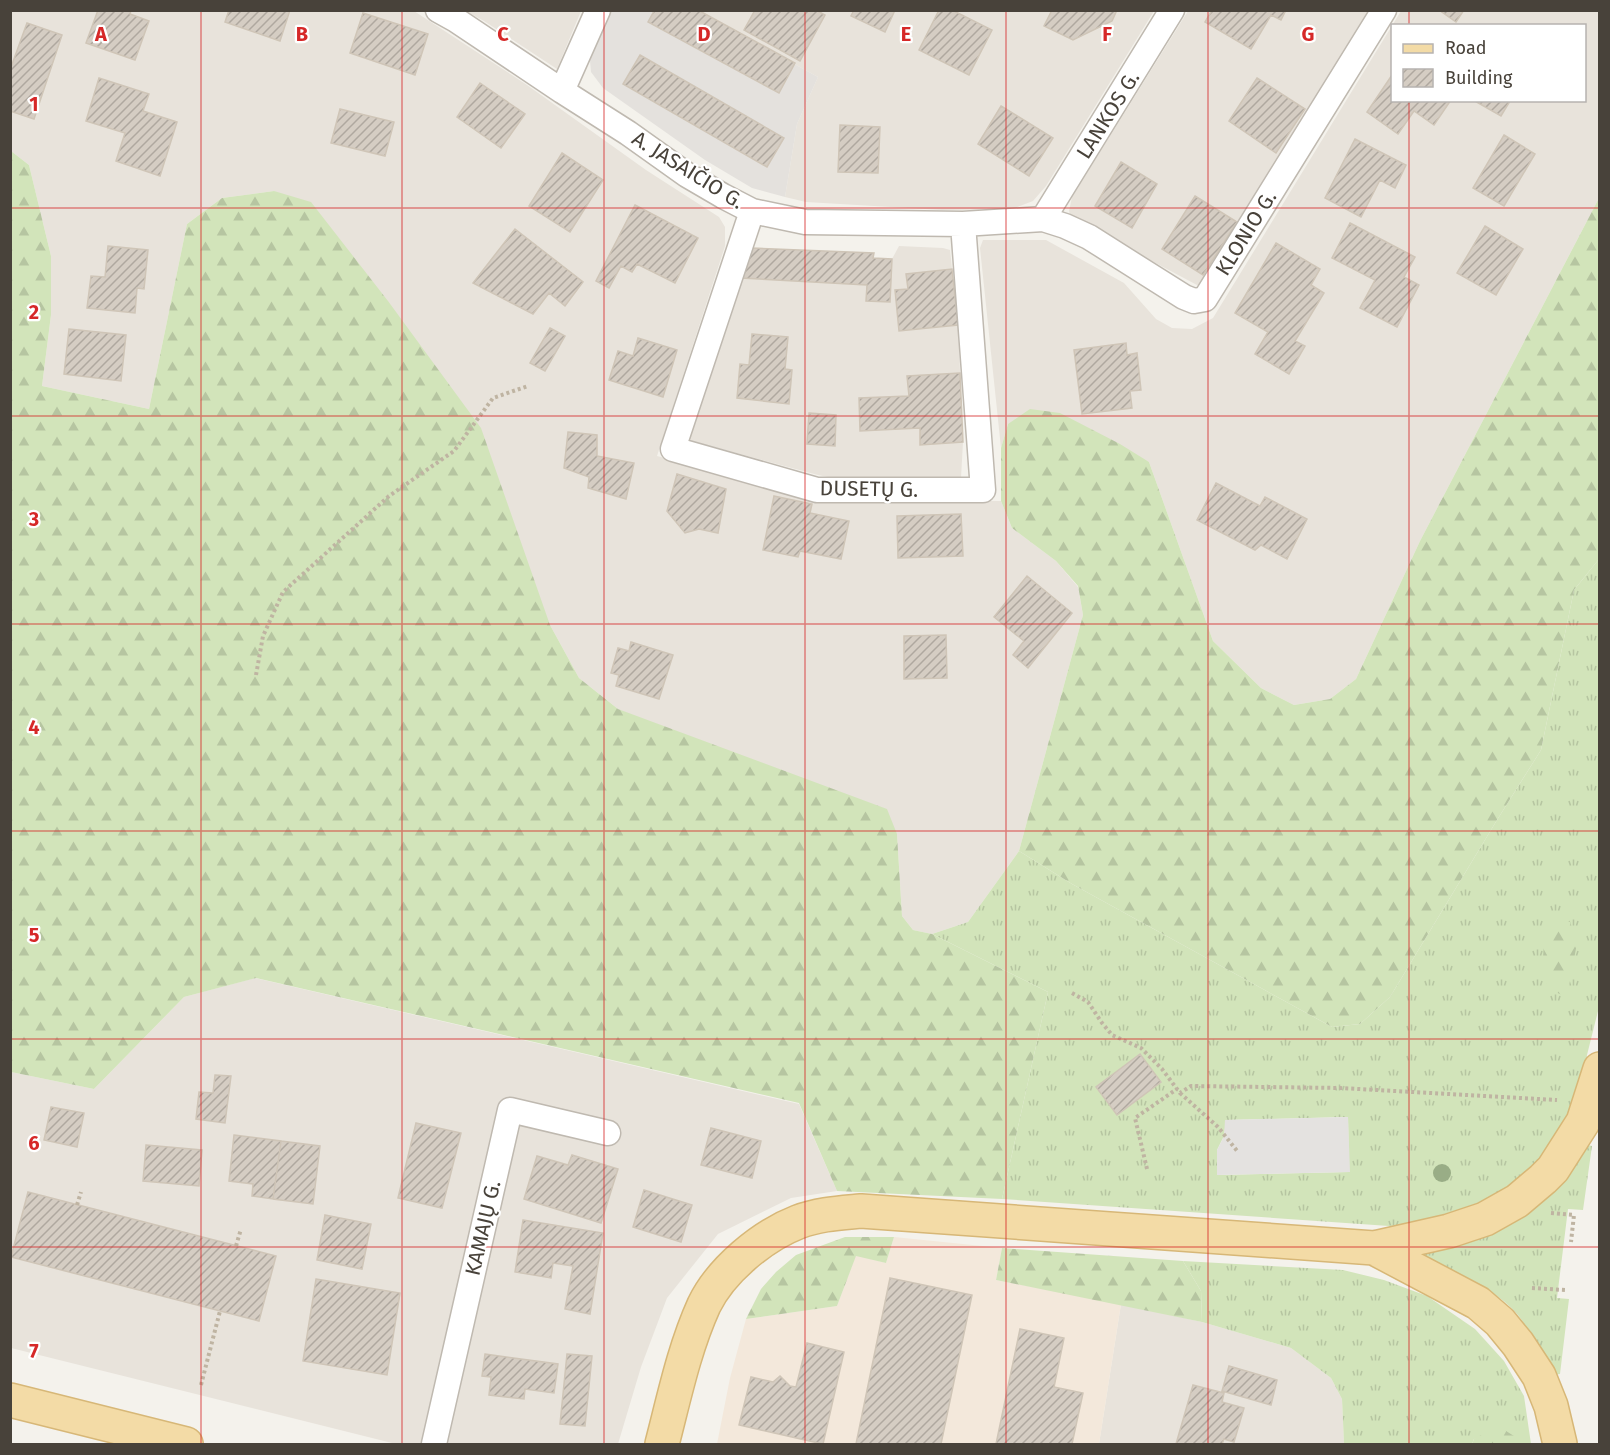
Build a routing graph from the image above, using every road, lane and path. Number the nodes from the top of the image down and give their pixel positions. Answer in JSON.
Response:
{"nodes":[{"id":1,"x":438,"y":10,"type":"edge"},
{"id":2,"x":598,"y":10,"type":"edge"},
{"id":3,"x":1172,"y":10,"type":"edge"},
{"id":4,"x":1384,"y":10,"type":"edge"},
{"id":5,"x":562,"y":91,"type":"junction"},
{"id":6,"x":752,"y":210,"type":"junction"},
{"id":7,"x":1043,"y":219,"type":"junction"},
{"id":8,"x":963,"y":224,"type":"junction"},
{"id":9,"x":528,"y":386,"type":"dead end"},
{"id":10,"x":256,"y":675,"type":"dead end"},
{"id":11,"x":1072,"y":993,"type":"dead end"},
{"id":12,"x":1599,"y":1069,"type":"edge"},
{"id":13,"x":1179,"y":1091,"type":"junction"},
{"id":14,"x":1566,"y":1101,"type":"dead end"},
{"id":15,"x":608,"y":1133,"type":"dead end"},
{"id":16,"x":1238,"y":1152,"type":"dead end"},
{"id":17,"x":1147,"y":1169,"type":"dead end"},
{"id":18,"x":81,"y":1192,"type":"dead end"},
{"id":19,"x":77,"y":1205,"type":"dead end"},
{"id":20,"x":1542,"y":1212,"type":"dead end"},
{"id":21,"x":241,"y":1229,"type":"dead end"},
{"id":22,"x":1571,"y":1242,"type":"dead end"},
{"id":23,"x":236,"y":1246,"type":"dead end"},
{"id":24,"x":1374,"y":1248,"type":"junction"},
{"id":25,"x":1532,"y":1288,"type":"dead end"},
{"id":26,"x":1565,"y":1290,"type":"dead end"},
{"id":27,"x":220,"y":1311,"type":"dead end"},
{"id":28,"x":201,"y":1385,"type":"dead end"},
{"id":29,"x":10,"y":1400,"type":"edge"},
{"id":30,"x":186,"y":1444,"type":"edge"},
{"id":31,"x":434,"y":1444,"type":"edge"},
{"id":32,"x":662,"y":1444,"type":"edge"},
{"id":33,"x":1560,"y":1444,"type":"edge"}],
"edges":[{"from":1,"to":5,"type":"street","name":"A. JASAIČIO G."},
{"from":2,"to":5,"type":"street"},
{"from":3,"to":7,"type":"street","name":"LANKOS G."},
{"from":4,"to":7,"type":"street","name":"KLONIO G."},
{"from":5,"to":6,"type":"street","name":"A. JASAIČIO G."},
{"from":6,"to":8,"type":"street","name":"A. JASAIČIO G."},
{"from":6,"to":8,"type":"street","name":"DUSETŲ G."},
{"from":7,"to":8,"type":"street","name":"A. JASAIČIO G."},
{"from":9,"to":10,"type":"path"},
{"from":11,"to":13,"type":"path"},
{"from":12,"to":24,"type":"main road"},
{"from":13,"to":14,"type":"path"},
{"from":13,"to":16,"type":"path"},
{"from":13,"to":17,"type":"path"},
{"from":15,"to":31,"type":"street","name":"KAMAJŲ G."},
{"from":18,"to":19,"type":"path"},
{"from":20,"to":22,"type":"path"},
{"from":21,"to":23,"type":"path"},
{"from":24,"to":32,"type":"main road"},
{"from":24,"to":33,"type":"main road"},
{"from":25,"to":26,"type":"path"},
{"from":27,"to":28,"type":"path"},
{"from":29,"to":30,"type":"main road"}]}
